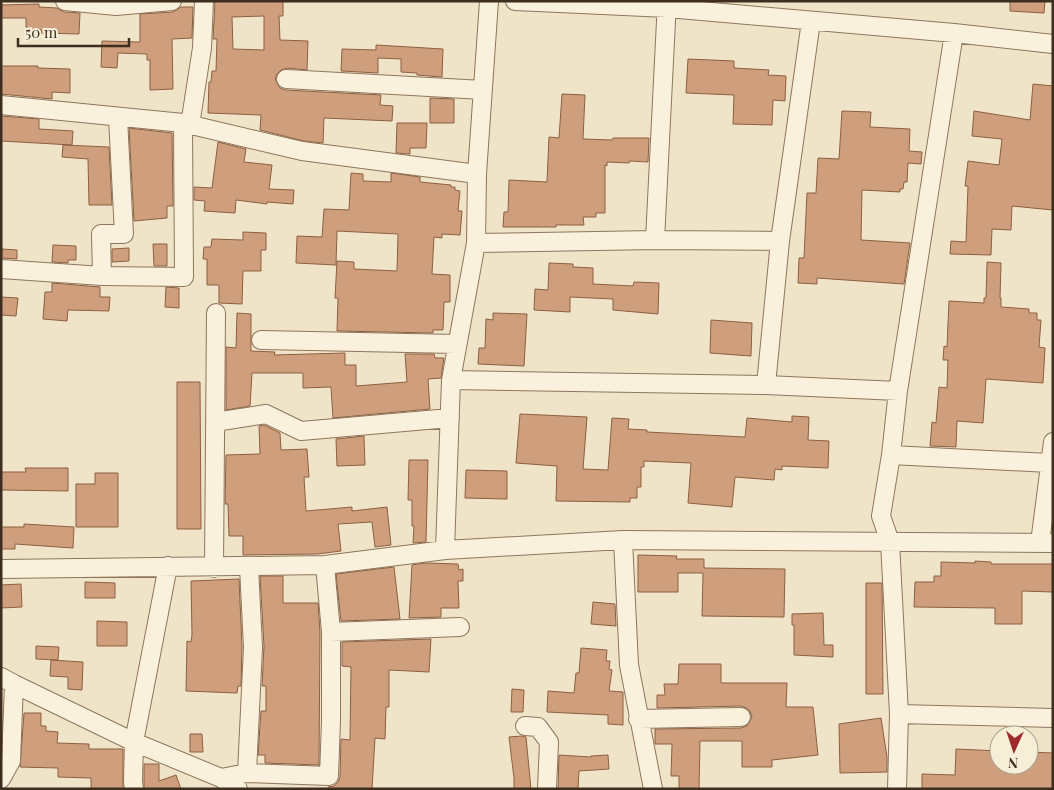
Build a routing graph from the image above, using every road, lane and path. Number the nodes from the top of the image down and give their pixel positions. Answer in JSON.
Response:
{"nodes":[{"id":1,"x":65,"y":1,"type":"edge"},
{"id":2,"x":172,"y":1,"type":"edge"},
{"id":3,"x":204,"y":1,"type":"edge"},
{"id":4,"x":489,"y":1,"type":"edge"},
{"id":5,"x":516,"y":1,"type":"edge"},
{"id":6,"x":667,"y":5,"type":"edge"},
{"id":7,"x":811,"y":21,"type":"junction"},
{"id":8,"x":954,"y":33,"type":"junction"},
{"id":9,"x":1053,"y":44,"type":"edge"},
{"id":10,"x":286,"y":79,"type":"dead end"},
{"id":11,"x":483,"y":90,"type":"junction"},
{"id":12,"x":1,"y":105,"type":"edge"},
{"id":13,"x":118,"y":118,"type":"junction"},
{"id":14,"x":187,"y":124,"type":"junction"},
{"id":15,"x":477,"y":174,"type":"junction"},
{"id":16,"x":655,"y":240,"type":"junction"},
{"id":17,"x":780,"y":241,"type":"junction"},
{"id":18,"x":476,"y":243,"type":"junction"},
{"id":19,"x":1,"y":269,"type":"edge"},
{"id":20,"x":102,"y":276,"type":"junction"},
{"id":21,"x":216,"y":313,"type":"dead end"},
{"id":22,"x":261,"y":340,"type":"dead end"},
{"id":23,"x":457,"y":344,"type":"junction"},
{"id":24,"x":451,"y":380,"type":"junction"},
{"id":25,"x":766,"y":385,"type":"junction"},
{"id":26,"x":898,"y":391,"type":"junction"},
{"id":27,"x":450,"y":418,"type":"junction"},
{"id":28,"x":215,"y":422,"type":"junction"},
{"id":29,"x":1053,"y":442,"type":"edge"},
{"id":30,"x":891,"y":455,"type":"junction"},
{"id":31,"x":1049,"y":463,"type":"junction"},
{"id":32,"x":623,"y":540,"type":"junction"},
{"id":33,"x":890,"y":542,"type":"junction"},
{"id":34,"x":1046,"y":543,"type":"edge"},
{"id":35,"x":445,"y":550,"type":"junction"},
{"id":36,"x":325,"y":565,"type":"junction"},
{"id":37,"x":168,"y":566,"type":"junction"},
{"id":38,"x":249,"y":567,"type":"junction"},
{"id":39,"x":214,"y":568,"type":"junction"},
{"id":40,"x":1,"y":569,"type":"edge"},
{"id":41,"x":460,"y":627,"type":"dead end"},
{"id":42,"x":331,"y":632,"type":"junction"},
{"id":43,"x":8,"y":681,"type":"edge"},
{"id":44,"x":899,"y":714,"type":"junction"},
{"id":45,"x":741,"y":717,"type":"dead end"},
{"id":46,"x":1053,"y":718,"type":"edge"},
{"id":47,"x":638,"y":719,"type":"junction"},
{"id":48,"x":524,"y":726,"type":"dead end"},
{"id":49,"x":134,"y":742,"type":"junction"},
{"id":50,"x":247,"y":773,"type":"junction"},
{"id":51,"x":221,"y":778,"type":"junction"},
{"id":52,"x":1,"y":779,"type":"edge"},
{"id":53,"x":134,"y":789,"type":"edge"},
{"id":54,"x":238,"y":789,"type":"edge"},
{"id":55,"x":547,"y":789,"type":"edge"},
{"id":56,"x":653,"y":789,"type":"edge"},
{"id":57,"x":897,"y":789,"type":"edge"}],
"edges":[{"from":1,"to":2,"type":"street"},
{"from":3,"to":14,"type":"street"},
{"from":4,"to":11,"type":"street"},
{"from":5,"to":6,"type":"street"},
{"from":6,"to":7,"type":"street"},
{"from":6,"to":16,"type":"street"},
{"from":7,"to":8,"type":"street"},
{"from":7,"to":17,"type":"street"},
{"from":8,"to":9,"type":"street"},
{"from":8,"to":26,"type":"street"},
{"from":10,"to":11,"type":"street"},
{"from":11,"to":15,"type":"street"},
{"from":12,"to":13,"type":"street"},
{"from":13,"to":14,"type":"street"},
{"from":13,"to":20,"type":"street"},
{"from":14,"to":15,"type":"street"},
{"from":14,"to":20,"type":"street"},
{"from":15,"to":18,"type":"street"},
{"from":16,"to":17,"type":"street"},
{"from":16,"to":18,"type":"street"},
{"from":17,"to":25,"type":"street"},
{"from":18,"to":23,"type":"street"},
{"from":19,"to":20,"type":"street"},
{"from":21,"to":28,"type":"street"},
{"from":22,"to":23,"type":"street"},
{"from":23,"to":24,"type":"street"},
{"from":24,"to":25,"type":"street"},
{"from":24,"to":27,"type":"street"},
{"from":25,"to":26,"type":"street"},
{"from":26,"to":30,"type":"street"},
{"from":27,"to":28,"type":"street"},
{"from":27,"to":35,"type":"street"},
{"from":28,"to":39,"type":"street"},
{"from":29,"to":31,"type":"street"},
{"from":30,"to":31,"type":"street"},
{"from":30,"to":33,"type":"street"},
{"from":31,"to":34,"type":"street"},
{"from":32,"to":33,"type":"street"},
{"from":32,"to":35,"type":"street"},
{"from":32,"to":47,"type":"street"},
{"from":33,"to":34,"type":"street"},
{"from":33,"to":44,"type":"street"},
{"from":35,"to":36,"type":"street"},
{"from":36,"to":38,"type":"street"},
{"from":36,"to":42,"type":"street"},
{"from":37,"to":39,"type":"street"},
{"from":37,"to":40,"type":"street"},
{"from":37,"to":49,"type":"street"},
{"from":38,"to":39,"type":"street"},
{"from":38,"to":50,"type":"street"},
{"from":41,"to":42,"type":"street"},
{"from":42,"to":50,"type":"street"},
{"from":43,"to":49,"type":"street"},
{"from":43,"to":52,"type":"street"},
{"from":44,"to":46,"type":"street"},
{"from":44,"to":57,"type":"street"},
{"from":45,"to":47,"type":"street"},
{"from":47,"to":56,"type":"street"},
{"from":48,"to":55,"type":"street"},
{"from":49,"to":51,"type":"street"},
{"from":49,"to":53,"type":"street"},
{"from":50,"to":51,"type":"street"},
{"from":51,"to":54,"type":"street"}]}
